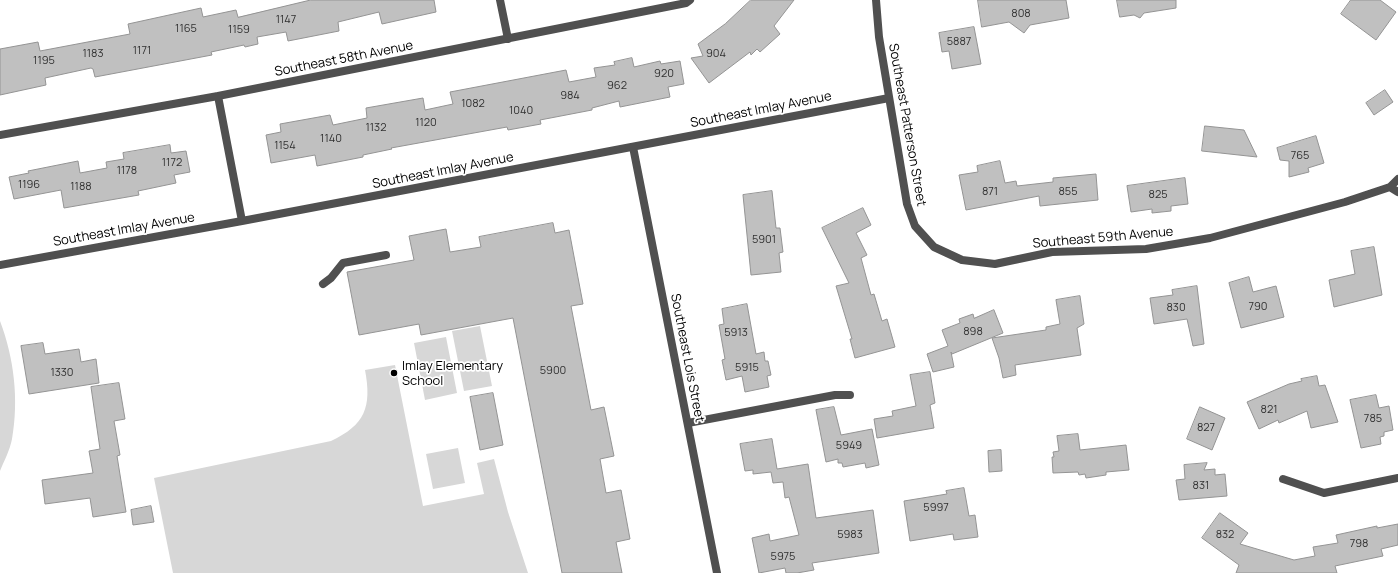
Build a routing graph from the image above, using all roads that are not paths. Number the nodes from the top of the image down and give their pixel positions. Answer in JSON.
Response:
{"nodes":[{"id":1,"x":500,"y":0,"type":"edge"},
{"id":2,"x":690,"y":0,"type":"edge"},
{"id":3,"x":876,"y":0,"type":"edge"},
{"id":4,"x":508,"y":39,"type":"junction"},
{"id":5,"x":218,"y":96,"type":"junction"},
{"id":6,"x":889,"y":98,"type":"junction"},
{"id":7,"x":0,"y":136,"type":"edge"},
{"id":8,"x":633,"y":147,"type":"junction"},
{"id":9,"x":1398,"y":178,"type":"edge"},
{"id":10,"x":1390,"y":187,"type":"junction"},
{"id":11,"x":1398,"y":192,"type":"edge"},
{"id":12,"x":242,"y":221,"type":"junction"},
{"id":13,"x":934,"y":247,"type":"joint"},
{"id":14,"x":386,"y":255,"type":"dead end"},
{"id":15,"x":0,"y":265,"type":"edge"},
{"id":16,"x":323,"y":284,"type":"dead end"},
{"id":17,"x":850,"y":395,"type":"dead end"},
{"id":18,"x":688,"y":423,"type":"junction"},
{"id":19,"x":1398,"y":478,"type":"edge"},
{"id":20,"x":1283,"y":480,"type":"dead end"},
{"id":21,"x":717,"y":573,"type":"edge"}],
"edges":[{"from":1,"to":4,"type":"street"},
{"from":2,"to":4,"type":"street","name":"Southeast 58th Avenue"},
{"from":3,"to":6,"type":"street","name":"Southeast Patterson Street"},
{"from":4,"to":5,"type":"street","name":"Southeast 58th Avenue"},
{"from":5,"to":7,"type":"street","name":"Southeast 58th Avenue"},
{"from":5,"to":12,"type":"street"},
{"from":6,"to":8,"type":"street","name":"Southeast Imlay Avenue"},
{"from":6,"to":13,"type":"street","name":"Southeast Patterson Street"},
{"from":8,"to":12,"type":"street","name":"Southeast Imlay Avenue"},
{"from":8,"to":18,"type":"street","name":"Southeast Lois Street"},
{"from":9,"to":10,"type":"street","name":"Southeast 59th Avenue"},
{"from":10,"to":11,"type":"street"},
{"from":10,"to":13,"type":"street","name":"Southeast 59th Avenue"},
{"from":12,"to":15,"type":"street","name":"Southeast Imlay Avenue"},
{"from":14,"to":16,"type":"street"},
{"from":17,"to":18,"type":"street"},
{"from":18,"to":21,"type":"street","name":"Southeast Lois Street"},
{"from":19,"to":20,"type":"street"}]}
